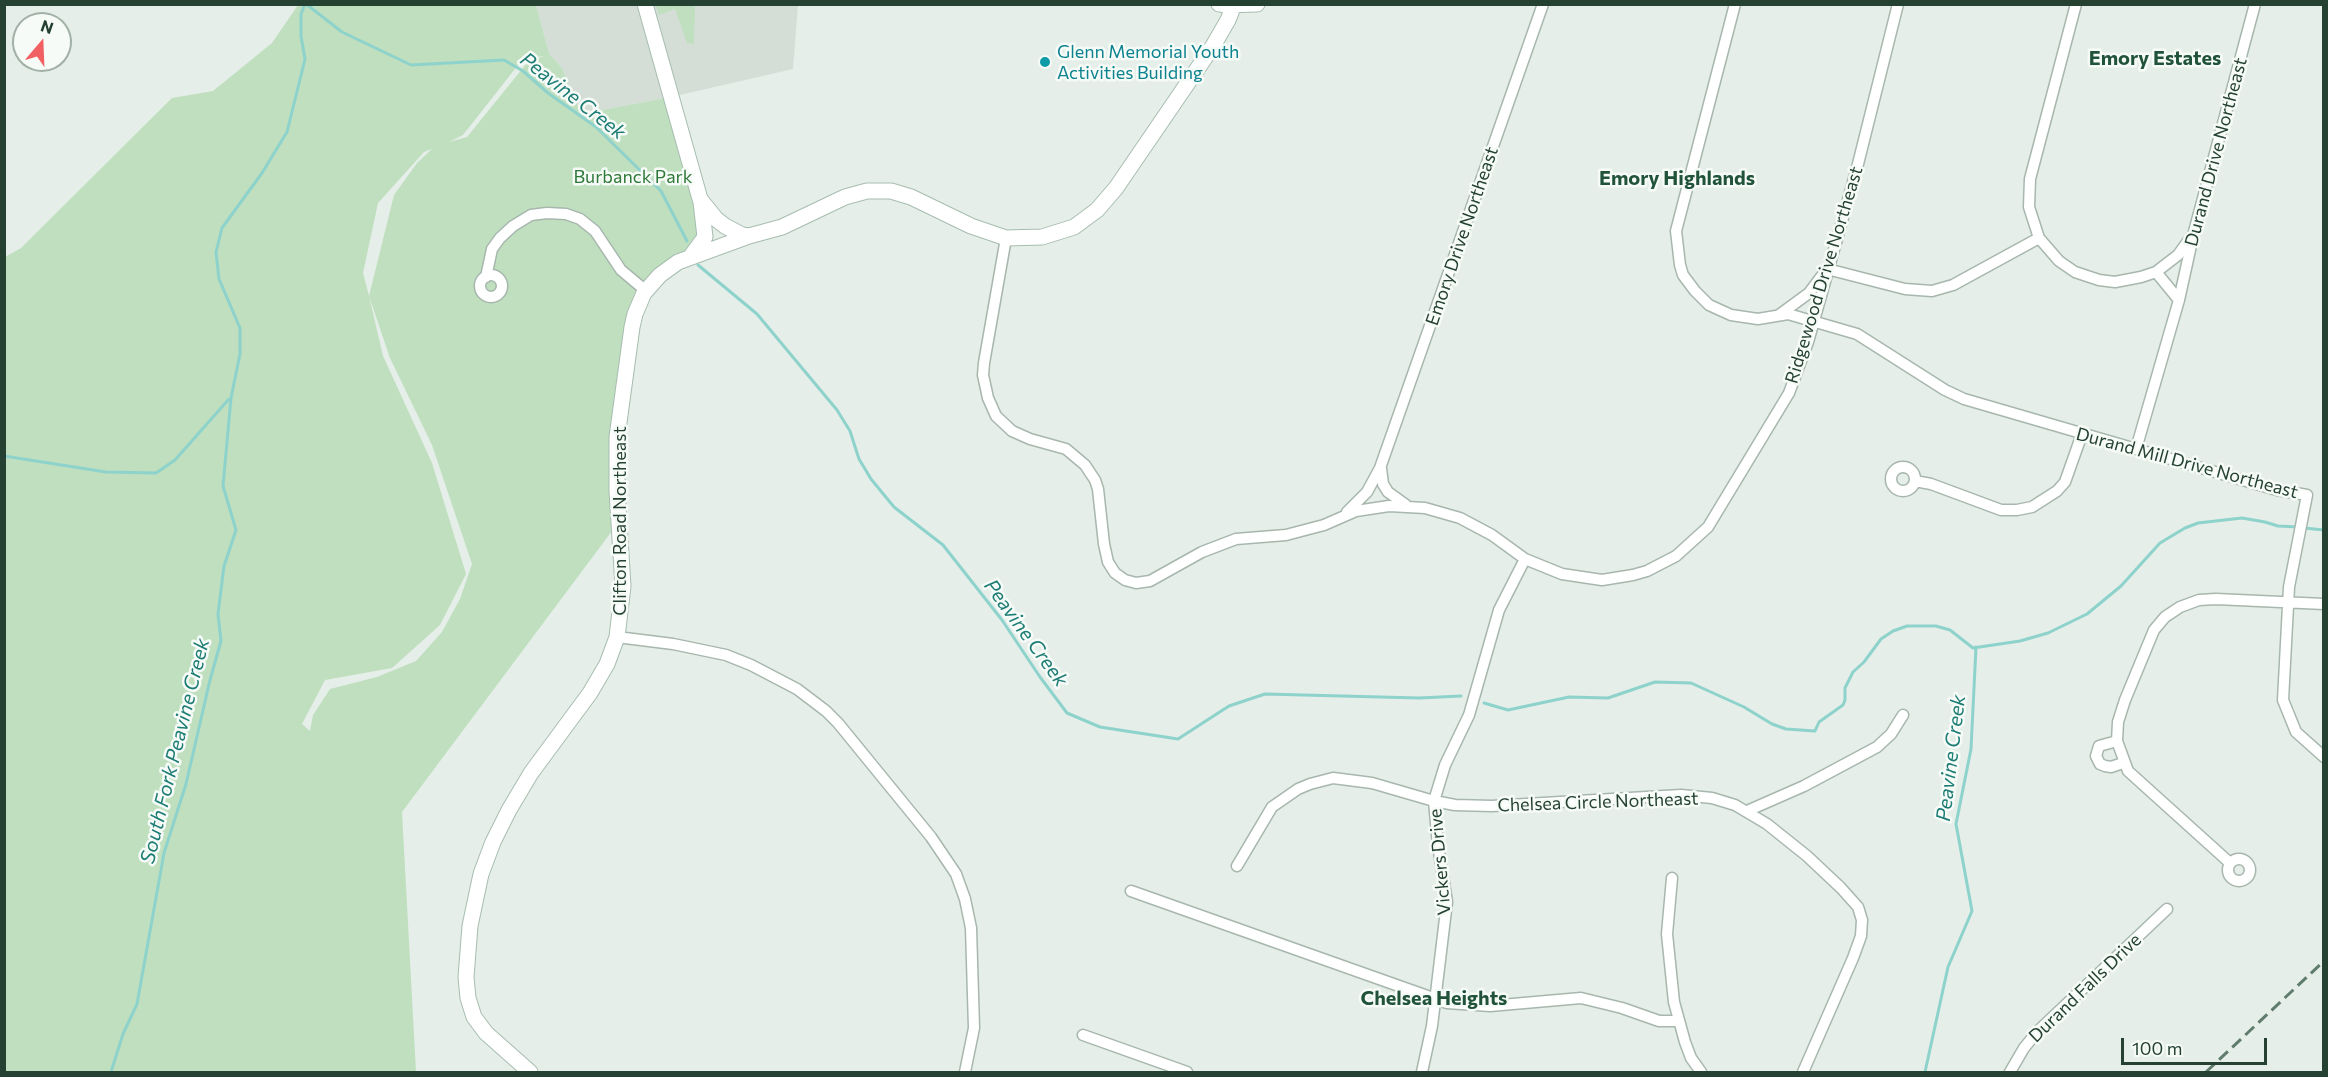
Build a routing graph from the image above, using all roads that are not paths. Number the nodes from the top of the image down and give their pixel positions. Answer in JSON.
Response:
{"nodes":[{"id":1,"x":645,"y":4,"type":"edge"},
{"id":2,"x":1219,"y":4,"type":"edge"},
{"id":3,"x":1257,"y":4,"type":"edge"},
{"id":4,"x":1543,"y":4,"type":"edge"},
{"id":5,"x":1735,"y":4,"type":"edge"},
{"id":6,"x":1898,"y":4,"type":"edge"},
{"id":7,"x":2076,"y":4,"type":"edge"},
{"id":8,"x":2255,"y":4,"type":"edge"},
{"id":9,"x":1234,"y":5,"type":"edge"},
{"id":10,"x":700,"y":199,"type":"junction"},
{"id":11,"x":2194,"y":232,"type":"junction"},
{"id":12,"x":750,"y":236,"type":"junction"},
{"id":13,"x":1006,"y":238,"type":"junction"},
{"id":14,"x":2039,"y":238,"type":"junction"},
{"id":15,"x":690,"y":257,"type":"junction"},
{"id":16,"x":1827,"y":269,"type":"junction"},
{"id":17,"x":2156,"y":272,"type":"junction"},
{"id":18,"x":486,"y":277,"type":"dead end"},
{"id":19,"x":646,"y":291,"type":"junction"},
{"id":20,"x":2179,"y":300,"type":"junction"},
{"id":21,"x":1779,"y":315,"type":"junction"},
{"id":22,"x":1812,"y":322,"type":"junction"},
{"id":23,"x":2082,"y":434,"type":"junction"},
{"id":24,"x":2136,"y":449,"type":"junction"},
{"id":25,"x":1380,"y":468,"type":"junction"},
{"id":26,"x":1915,"y":481,"type":"dead end"},
{"id":27,"x":1408,"y":506,"type":"junction"},
{"id":28,"x":1334,"y":520,"type":"junction"},
{"id":29,"x":1525,"y":559,"type":"junction"},
{"id":30,"x":2287,"y":602,"type":"junction"},
{"id":31,"x":2324,"y":604,"type":"edge"},
{"id":32,"x":617,"y":637,"type":"junction"},
{"id":33,"x":1903,"y":715,"type":"dead end"},
{"id":34,"x":2116,"y":741,"type":"junction"},
{"id":35,"x":2324,"y":758,"type":"edge"},
{"id":36,"x":2123,"y":763,"type":"junction"},
{"id":37,"x":1434,"y":801,"type":"junction"},
{"id":38,"x":1747,"y":811,"type":"junction"},
{"id":39,"x":2230,"y":863,"type":"dead end"},
{"id":40,"x":1237,"y":866,"type":"dead end"},
{"id":41,"x":1672,"y":878,"type":"dead end"},
{"id":42,"x":1131,"y":891,"type":"dead end"},
{"id":43,"x":2167,"y":909,"type":"dead end"},
{"id":44,"x":1436,"y":1000,"type":"junction"},
{"id":45,"x":1678,"y":1021,"type":"junction"},
{"id":46,"x":1083,"y":1035,"type":"dead end"},
{"id":47,"x":530,"y":1072,"type":"edge"},
{"id":48,"x":966,"y":1072,"type":"edge"},
{"id":49,"x":1187,"y":1072,"type":"edge"},
{"id":50,"x":1422,"y":1072,"type":"edge"},
{"id":51,"x":1701,"y":1072,"type":"edge"},
{"id":52,"x":1803,"y":1072,"type":"edge"},
{"id":53,"x":2010,"y":1072,"type":"edge"}],
"edges":[{"from":1,"to":10,"type":"street"},
{"from":2,"to":9,"type":"street"},
{"from":3,"to":9,"type":"street"},
{"from":4,"to":25,"type":"street","name":"Emory Drive Northeast"},
{"from":5,"to":21,"type":"street","name":"Durand Mill Drive Northeast"},
{"from":6,"to":16,"type":"street","name":"Ridgewood Drive Northeast"},
{"from":7,"to":14,"type":"street"},
{"from":8,"to":11,"type":"street","name":"Durand Drive Northeast"},
{"from":9,"to":13,"type":"street","name":"Clifton Road Northeast"},
{"from":10,"to":12,"type":"street"},
{"from":10,"to":15,"type":"street"},
{"from":11,"to":17,"type":"street"},
{"from":11,"to":20,"type":"street","name":"Durand Drive Northeast"},
{"from":12,"to":13,"type":"street","name":"Clifton Road Northeast"},
{"from":12,"to":15,"type":"street","name":"Clifton Road Northeast"},
{"from":13,"to":28,"type":"street","name":"Ridgewood Drive Northeast"},
{"from":14,"to":16,"type":"street"},
{"from":14,"to":17,"type":"street"},
{"from":15,"to":19,"type":"street","name":"Clifton Road Northeast"},
{"from":16,"to":21,"type":"street"},
{"from":16,"to":22,"type":"street","name":"Ridgewood Drive Northeast"},
{"from":17,"to":20,"type":"street"},
{"from":18,"to":19,"type":"street"},
{"from":19,"to":32,"type":"street","name":"Clifton Road Northeast"},
{"from":20,"to":24,"type":"street","name":"Durand Drive Northeast"},
{"from":21,"to":22,"type":"street","name":"Durand Mill Drive Northeast"},
{"from":22,"to":23,"type":"street","name":"Durand Mill Drive Northeast"},
{"from":22,"to":29,"type":"street","name":"Ridgewood Drive Northeast"},
{"from":23,"to":24,"type":"street","name":"Durand Mill Drive Northeast"},
{"from":23,"to":26,"type":"street"},
{"from":24,"to":30,"type":"street","name":"Durand Mill Drive Northeast"},
{"from":25,"to":27,"type":"street"},
{"from":25,"to":28,"type":"street","name":"Emory Drive Northeast"},
{"from":27,"to":28,"type":"street","name":"Ridgewood Drive Northeast"},
{"from":27,"to":29,"type":"street","name":"Ridgewood Drive Northeast"},
{"from":29,"to":37,"type":"street","name":"Vickers Drive"},
{"from":30,"to":31,"type":"street"},
{"from":30,"to":34,"type":"street"},
{"from":30,"to":35,"type":"street","name":"Durand Mill Drive Northeast"},
{"from":32,"to":47,"type":"street","name":"Clifton Road Northeast"},
{"from":32,"to":48,"type":"street"},
{"from":33,"to":38,"type":"street"},
{"from":34,"to":36,"type":"street"},
{"from":34,"to":36,"type":"street"},
{"from":36,"to":39,"type":"street"},
{"from":37,"to":38,"type":"street","name":"Chelsea Circle Northeast"},
{"from":37,"to":40,"type":"street","name":"Chelsea Circle Northeast"},
{"from":37,"to":44,"type":"street","name":"Vickers Drive"},
{"from":38,"to":52,"type":"street","name":"Chelsea Circle Northeast"},
{"from":41,"to":45,"type":"street"},
{"from":42,"to":44,"type":"street"},
{"from":43,"to":53,"type":"street","name":"Durand Falls Drive"},
{"from":44,"to":45,"type":"street"},
{"from":44,"to":50,"type":"street","name":"Vickers Drive"},
{"from":45,"to":51,"type":"street"},
{"from":46,"to":49,"type":"street"}]}
